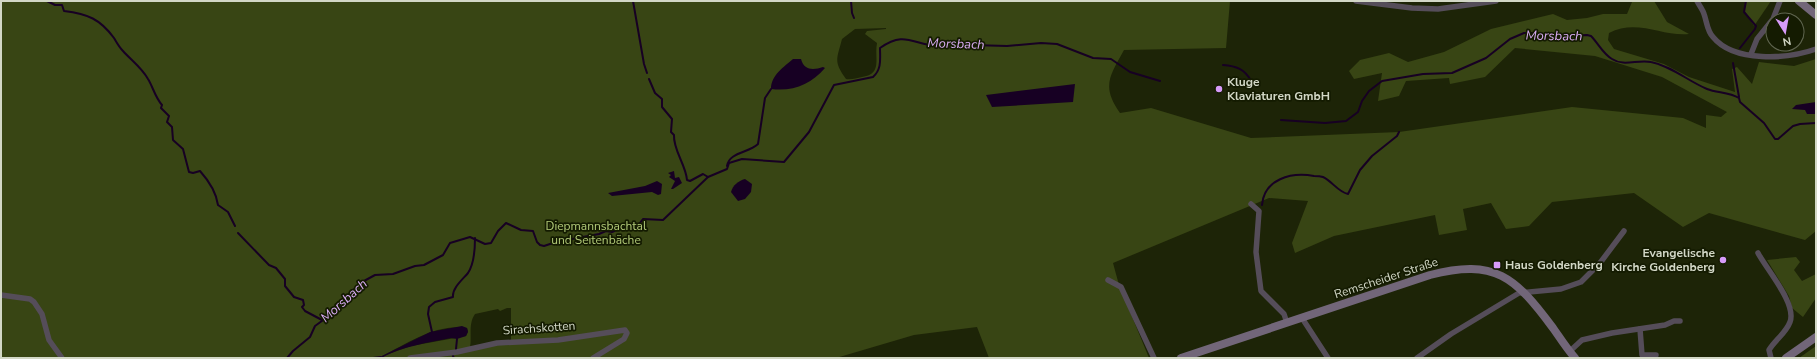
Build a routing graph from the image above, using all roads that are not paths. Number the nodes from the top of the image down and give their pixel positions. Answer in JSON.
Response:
{"nodes":[{"id":1,"x":1356,"y":1,"type":"edge"},
{"id":2,"x":1496,"y":1,"type":"edge"},
{"id":3,"x":1696,"y":1,"type":"edge"},
{"id":4,"x":1780,"y":1,"type":"edge"},
{"id":5,"x":1799,"y":1,"type":"edge"},
{"id":6,"x":1816,"y":15,"type":"edge"},
{"id":7,"x":1816,"y":49,"type":"edge"},
{"id":8,"x":1751,"y":54,"type":"junction"},
{"id":9,"x":1251,"y":204,"type":"dead end"},
{"id":10,"x":1624,"y":231,"type":"dead end"},
{"id":11,"x":1758,"y":253,"type":"dead end"},
{"id":12,"x":1108,"y":280,"type":"dead end"},
{"id":13,"x":1524,"y":292,"type":"junction"},
{"id":14,"x":1,"y":295,"type":"edge"},
{"id":15,"x":1302,"y":318,"type":"junction"},
{"id":16,"x":1680,"y":321,"type":"dead end"},
{"id":17,"x":1287,"y":322,"type":"junction"},
{"id":18,"x":1640,"y":329,"type":"junction"},
{"id":19,"x":1816,"y":337,"type":"edge"},
{"id":20,"x":1570,"y":351,"type":"junction"},
{"id":21,"x":1656,"y":355,"type":"dead end"},
{"id":22,"x":62,"y":358,"type":"edge"},
{"id":23,"x":410,"y":358,"type":"edge"},
{"id":24,"x":593,"y":358,"type":"edge"},
{"id":25,"x":1154,"y":358,"type":"edge"},
{"id":26,"x":1181,"y":358,"type":"edge"},
{"id":27,"x":1328,"y":358,"type":"edge"},
{"id":28,"x":1417,"y":358,"type":"edge"},
{"id":29,"x":1576,"y":358,"type":"edge"},
{"id":30,"x":1771,"y":358,"type":"edge"},
{"id":31,"x":1786,"y":358,"type":"edge"}],
"edges":[{"from":1,"to":2,"type":"street"},
{"from":3,"to":8,"type":"street"},
{"from":4,"to":8,"type":"street"},
{"from":5,"to":6,"type":"main road"},
{"from":7,"to":8,"type":"street"},
{"from":9,"to":17,"type":"street"},
{"from":10,"to":13,"type":"street"},
{"from":11,"to":30,"type":"street"},
{"from":12,"to":25,"type":"street"},
{"from":13,"to":15,"type":"main road","name":"Remscheider Straße"},
{"from":13,"to":20,"type":"main road","name":"Remscheider Straße"},
{"from":13,"to":28,"type":"street"},
{"from":14,"to":22,"type":"street"},
{"from":15,"to":17,"type":"main road","name":"Remscheider Straße"},
{"from":15,"to":27,"type":"street"},
{"from":16,"to":18,"type":"street"},
{"from":17,"to":26,"type":"main road","name":"Remscheider Straße"},
{"from":18,"to":20,"type":"street"},
{"from":18,"to":21,"type":"street"},
{"from":19,"to":31,"type":"main road"},
{"from":20,"to":29,"type":"main road","name":"Remscheider Straße"},
{"from":23,"to":24,"type":"street","name":"Sirachskotten"}]}
